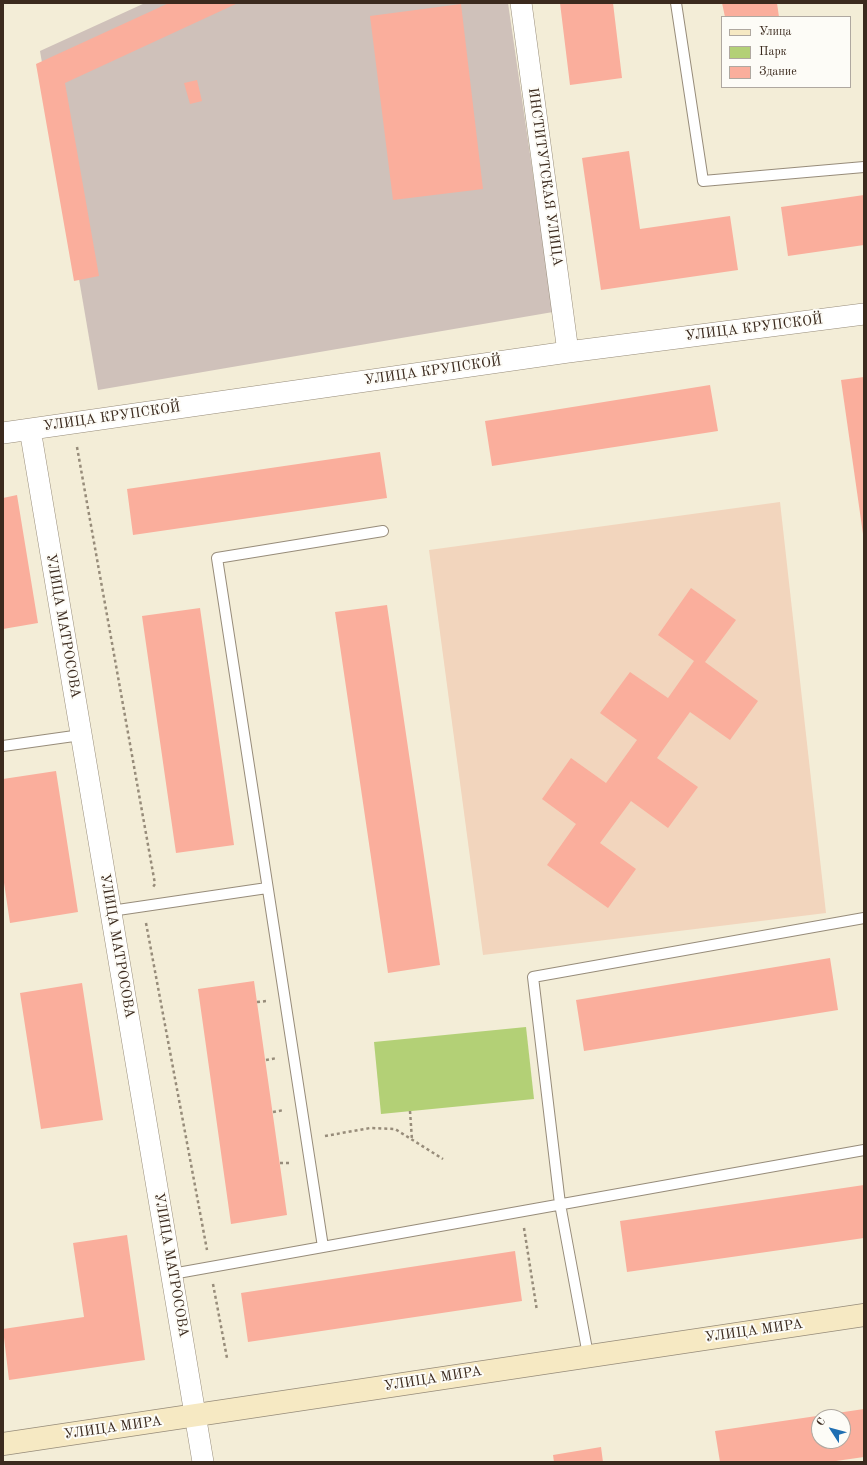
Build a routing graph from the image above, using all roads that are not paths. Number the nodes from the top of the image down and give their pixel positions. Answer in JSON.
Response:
{"nodes":[{"id":1,"x":521,"y":3,"type":"edge"},
{"id":2,"x":676,"y":3,"type":"edge"},
{"id":3,"x":864,"y":167,"type":"edge"},
{"id":4,"x":864,"y":314,"type":"edge"},
{"id":5,"x":568,"y":352,"type":"junction"},
{"id":6,"x":30,"y":429,"type":"junction"},
{"id":7,"x":3,"y":433,"type":"edge"},
{"id":8,"x":383,"y":531,"type":"dead end"},
{"id":9,"x":81,"y":735,"type":"junction"},
{"id":10,"x":3,"y":746,"type":"edge"},
{"id":11,"x":267,"y":888,"type":"junction"},
{"id":12,"x":111,"y":911,"type":"junction"},
{"id":13,"x":864,"y":918,"type":"edge"},
{"id":14,"x":864,"y":1150,"type":"edge"},
{"id":15,"x":560,"y":1204,"type":"junction"},
{"id":16,"x":323,"y":1247,"type":"junction"},
{"id":17,"x":172,"y":1274,"type":"junction"},
{"id":18,"x":864,"y":1315,"type":"edge"},
{"id":19,"x":588,"y":1355,"type":"junction"},
{"id":20,"x":196,"y":1416,"type":"junction"},
{"id":21,"x":3,"y":1444,"type":"edge"},
{"id":22,"x":203,"y":1462,"type":"edge"}],
"edges":[{"from":1,"to":5,"type":"street","name":"ИНСТИТУТСКАЯ УЛИЦА"},
{"from":2,"to":3,"type":"lane"},
{"from":4,"to":5,"type":"street","name":"УЛИЦА КРУПСКОЙ"},
{"from":5,"to":6,"type":"street","name":"УЛИЦА КРУПСКОЙ"},
{"from":6,"to":7,"type":"street","name":"УЛИЦА КРУПСКОЙ"},
{"from":6,"to":9,"type":"street","name":"УЛИЦА МАТРОСОВА"},
{"from":8,"to":11,"type":"lane"},
{"from":9,"to":10,"type":"lane"},
{"from":9,"to":12,"type":"street","name":"УЛИЦА МАТРОСОВА"},
{"from":11,"to":12,"type":"lane"},
{"from":11,"to":16,"type":"lane"},
{"from":12,"to":17,"type":"street","name":"УЛИЦА МАТРОСОВА"},
{"from":13,"to":15,"type":"lane"},
{"from":14,"to":15,"type":"lane"},
{"from":15,"to":16,"type":"lane"},
{"from":15,"to":19,"type":"lane"},
{"from":16,"to":17,"type":"lane"},
{"from":17,"to":20,"type":"street","name":"УЛИЦА МАТРОСОВА"},
{"from":18,"to":19,"type":"main road","name":"УЛИЦА МИРА"},
{"from":19,"to":20,"type":"main road","name":"УЛИЦА МИРА"},
{"from":20,"to":21,"type":"main road","name":"УЛИЦА МИРА"},
{"from":20,"to":22,"type":"street","name":"УЛИЦА МАТРОСОВА"}]}
